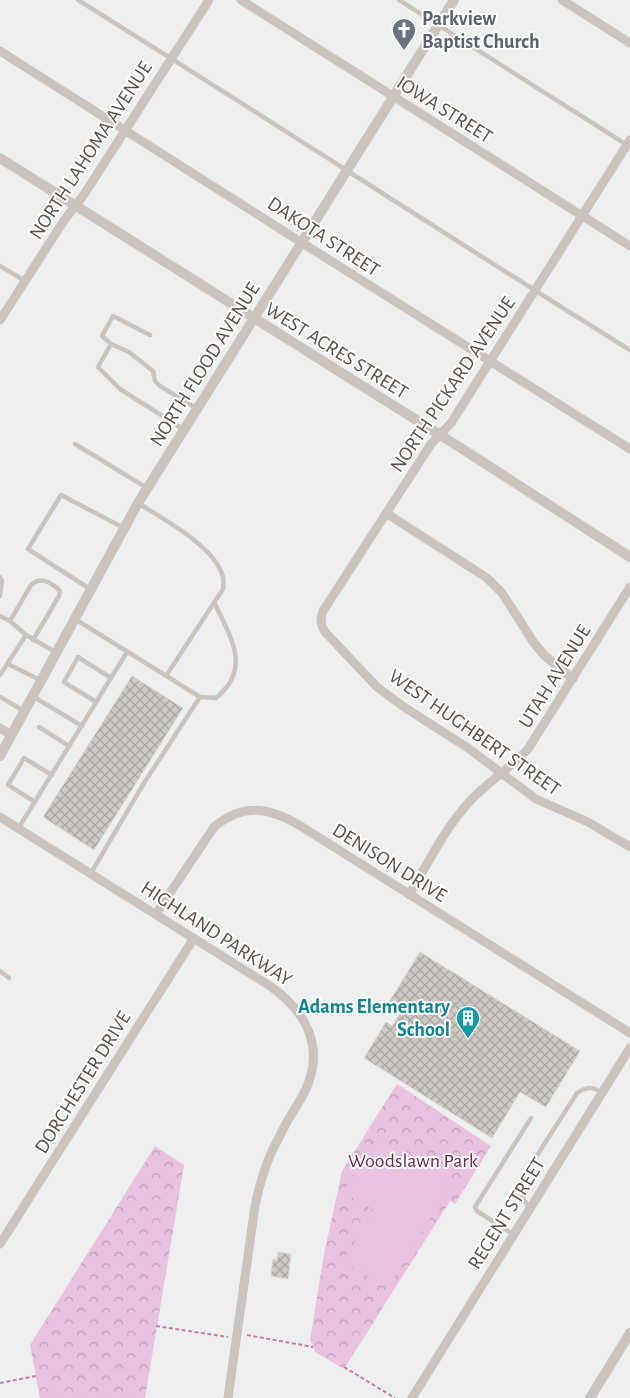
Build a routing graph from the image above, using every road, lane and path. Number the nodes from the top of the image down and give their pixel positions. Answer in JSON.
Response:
{"nodes":[{"id":1,"x":78,"y":0,"type":"edge"},
{"id":2,"x":209,"y":0,"type":"edge"},
{"id":3,"x":241,"y":0,"type":"edge"},
{"id":4,"x":399,"y":0,"type":"edge"},
{"id":5,"x":454,"y":0,"type":"edge"},
{"id":6,"x":562,"y":0,"type":"edge"},
{"id":7,"x":438,"y":25,"type":"junction"},
{"id":8,"x":630,"y":43,"type":"edge"},
{"id":9,"x":0,"y":51,"type":"edge"},
{"id":10,"x":172,"y":58,"type":"junction"},
{"id":11,"x":394,"y":97,"type":"junction"},
{"id":12,"x":125,"y":130,"type":"junction"},
{"id":13,"x":629,"y":144,"type":"edge"},
{"id":14,"x":0,"y":158,"type":"edge"},
{"id":15,"x":347,"y":171,"type":"junction"},
{"id":16,"x":75,"y":205,"type":"junction"},
{"id":17,"x":582,"y":216,"type":"junction"},
{"id":18,"x":302,"y":242,"type":"junction"},
{"id":19,"x":630,"y":246,"type":"edge"},
{"id":20,"x":0,"y":266,"type":"edge"},
{"id":21,"x":25,"y":281,"type":"junction"},
{"id":22,"x":535,"y":291,"type":"junction"},
{"id":23,"x":3,"y":308,"type":"edge"},
{"id":24,"x":253,"y":318,"type":"junction"},
{"id":25,"x":0,"y":320,"type":"edge"},
{"id":26,"x":150,"y":335,"type":"dead end"},
{"id":27,"x":111,"y":344,"type":"junction"},
{"id":28,"x":630,"y":350,"type":"edge"},
{"id":29,"x":490,"y":362,"type":"junction"},
{"id":30,"x":196,"y":408,"type":"junction"},
{"id":31,"x":183,"y":429,"type":"junction"},
{"id":32,"x":440,"y":435,"type":"junction"},
{"id":33,"x":75,"y":444,"type":"dead end"},
{"id":34,"x":630,"y":449,"type":"edge"},
{"id":35,"x":147,"y":488,"type":"junction"},
{"id":36,"x":138,"y":503,"type":"junction"},
{"id":37,"x":386,"y":513,"type":"junction"},
{"id":38,"x":124,"y":528,"type":"junction"},
{"id":39,"x":628,"y":553,"type":"edge"},
{"id":40,"x":0,"y":577,"type":"edge"},
{"id":41,"x":630,"y":587,"type":"edge"},
{"id":42,"x":90,"y":589,"type":"junction"},
{"id":43,"x":0,"y":596,"type":"edge"},
{"id":44,"x":214,"y":602,"type":"junction"},
{"id":45,"x":0,"y":616,"type":"edge"},
{"id":46,"x":74,"y":618,"type":"junction"},
{"id":47,"x":10,"y":621,"type":"junction"},
{"id":48,"x":320,"y":622,"type":"joint"},
{"id":49,"x":26,"y":635,"type":"junction"},
{"id":50,"x":34,"y":640,"type":"junction"},
{"id":51,"x":56,"y":652,"type":"junction"},
{"id":52,"x":127,"y":652,"type":"junction"},
{"id":53,"x":8,"y":664,"type":"junction"},
{"id":54,"x":0,"y":675,"type":"edge"},
{"id":55,"x":166,"y":676,"type":"junction"},
{"id":56,"x":111,"y":678,"type":"junction"},
{"id":57,"x":40,"y":680,"type":"junction"},
{"id":58,"x":573,"y":680,"type":"junction"},
{"id":59,"x":32,"y":696,"type":"junction"},
{"id":60,"x":0,"y":697,"type":"edge"},
{"id":61,"x":200,"y":697,"type":"junction"},
{"id":62,"x":96,"y":702,"type":"junction"},
{"id":63,"x":24,"y":711,"type":"junction"},
{"id":64,"x":82,"y":726,"type":"junction"},
{"id":65,"x":39,"y":727,"type":"dead end"},
{"id":66,"x":0,"y":728,"type":"edge"},
{"id":67,"x":11,"y":735,"type":"junction"},
{"id":68,"x":69,"y":746,"type":"junction"},
{"id":69,"x":0,"y":756,"type":"edge"},
{"id":70,"x":501,"y":774,"type":"junction"},
{"id":71,"x":52,"y":775,"type":"junction"},
{"id":72,"x":35,"y":802,"type":"junction"},
{"id":73,"x":0,"y":818,"type":"edge"},
{"id":74,"x":18,"y":829,"type":"junction"},
{"id":75,"x":630,"y":847,"type":"edge"},
{"id":76,"x":91,"y":873,"type":"junction"},
{"id":77,"x":409,"y":895,"type":"junction"},
{"id":78,"x":156,"y":914,"type":"junction"},
{"id":79,"x":194,"y":938,"type":"junction"},
{"id":80,"x":0,"y":971,"type":"edge"},
{"id":81,"x":9,"y":978,"type":"dead end"},
{"id":82,"x":630,"y":1033,"type":"edge"},
{"id":83,"x":630,"y":1048,"type":"edge"},
{"id":84,"x":602,"y":1092,"type":"junction"},
{"id":85,"x":531,"y":1118,"type":"dead end"},
{"id":86,"x":530,"y":1207,"type":"junction"},
{"id":87,"x":514,"y":1234,"type":"junction"},
{"id":88,"x":0,"y":1244,"type":"edge"},
{"id":89,"x":156,"y":1326,"type":"dead end"},
{"id":90,"x":630,"y":1333,"type":"edge"},
{"id":91,"x":240,"y":1336,"type":"junction"},
{"id":92,"x":313,"y":1347,"type":"dead end"},
{"id":93,"x":344,"y":1367,"type":"dead end"},
{"id":94,"x":36,"y":1376,"type":"dead end"},
{"id":95,"x":0,"y":1384,"type":"edge"},
{"id":96,"x":228,"y":1398,"type":"edge"},
{"id":97,"x":395,"y":1398,"type":"edge"},
{"id":98,"x":412,"y":1398,"type":"edge"},
{"id":99,"x":590,"y":1398,"type":"edge"}],
"edges":[{"from":1,"to":10,"type":"lane"},
{"from":2,"to":10,"type":"street","name":"NORTH LAHOMA AVENUE"},
{"from":3,"to":11,"type":"street","name":"IOWA STREET"},
{"from":4,"to":7,"type":"lane"},
{"from":5,"to":7,"type":"street","name":"NORTH FLOOD AVENUE"},
{"from":6,"to":8,"type":"street"},
{"from":7,"to":11,"type":"street","name":"NORTH FLOOD AVENUE"},
{"from":7,"to":13,"type":"lane"},
{"from":9,"to":12,"type":"street","name":"DAKOTA STREET"},
{"from":10,"to":12,"type":"street","name":"NORTH LAHOMA AVENUE"},
{"from":10,"to":15,"type":"lane"},
{"from":11,"to":15,"type":"street","name":"NORTH FLOOD AVENUE"},
{"from":11,"to":17,"type":"street","name":"IOWA STREET"},
{"from":12,"to":16,"type":"street","name":"NORTH LAHOMA AVENUE"},
{"from":12,"to":18,"type":"street","name":"DAKOTA STREET"},
{"from":13,"to":17,"type":"street","name":"NORTH PICKARD AVENUE"},
{"from":14,"to":16,"type":"street","name":"WEST ACRES STREET"},
{"from":15,"to":18,"type":"street","name":"NORTH FLOOD AVENUE"},
{"from":15,"to":22,"type":"lane"},
{"from":16,"to":21,"type":"street","name":"NORTH LAHOMA AVENUE"},
{"from":16,"to":24,"type":"street","name":"WEST ACRES STREET"},
{"from":17,"to":19,"type":"street","name":"IOWA STREET"},
{"from":17,"to":22,"type":"street","name":"NORTH PICKARD AVENUE"},
{"from":18,"to":24,"type":"street","name":"NORTH FLOOD AVENUE"},
{"from":18,"to":29,"type":"street","name":"DAKOTA STREET"},
{"from":20,"to":21,"type":"lane"},
{"from":21,"to":23,"type":"street","name":"NORTH LAHOMA AVENUE"},
{"from":22,"to":28,"type":"lane"},
{"from":22,"to":29,"type":"street","name":"NORTH PICKARD AVENUE"},
{"from":23,"to":25,"type":"street","name":"NORTH LAHOMA AVENUE"},
{"from":24,"to":30,"type":"street","name":"NORTH FLOOD AVENUE"},
{"from":24,"to":32,"type":"street","name":"WEST ACRES STREET"},
{"from":26,"to":27,"type":"lane"},
{"from":27,"to":30,"type":"lane"},
{"from":27,"to":31,"type":"lane"},
{"from":29,"to":32,"type":"street","name":"NORTH PICKARD AVENUE"},
{"from":29,"to":34,"type":"street","name":"DAKOTA STREET"},
{"from":30,"to":31,"type":"street","name":"NORTH FLOOD AVENUE"},
{"from":31,"to":35,"type":"street","name":"NORTH FLOOD AVENUE"},
{"from":32,"to":37,"type":"street","name":"NORTH PICKARD AVENUE"},
{"from":32,"to":39,"type":"street","name":"WEST ACRES STREET"},
{"from":33,"to":35,"type":"lane"},
{"from":35,"to":36,"type":"street","name":"NORTH FLOOD AVENUE"},
{"from":36,"to":38,"type":"street","name":"NORTH FLOOD AVENUE"},
{"from":36,"to":44,"type":"lane"},
{"from":37,"to":48,"type":"street","name":"NORTH PICKARD AVENUE"},
{"from":37,"to":58,"type":"street"},
{"from":38,"to":42,"type":"street","name":"NORTH FLOOD AVENUE"},
{"from":38,"to":42,"type":"lane"},
{"from":40,"to":43,"type":"lane"},
{"from":41,"to":58,"type":"street","name":"UTAH AVENUE"},
{"from":42,"to":46,"type":"street","name":"NORTH FLOOD AVENUE"},
{"from":44,"to":55,"type":"lane"},
{"from":44,"to":61,"type":"lane"},
{"from":45,"to":47,"type":"lane"},
{"from":46,"to":51,"type":"street","name":"NORTH FLOOD AVENUE"},
{"from":46,"to":52,"type":"lane"},
{"from":47,"to":49,"type":"lane"},
{"from":47,"to":50,"type":"lane"},
{"from":48,"to":70,"type":"street","name":"WEST HUGHBERT STREET"},
{"from":49,"to":50,"type":"lane"},
{"from":49,"to":53,"type":"lane"},
{"from":50,"to":51,"type":"lane"},
{"from":51,"to":57,"type":"street","name":"NORTH FLOOD AVENUE"},
{"from":52,"to":55,"type":"lane"},
{"from":52,"to":56,"type":"lane"},
{"from":53,"to":54,"type":"lane"},
{"from":53,"to":57,"type":"lane"},
{"from":55,"to":61,"type":"lane"},
{"from":56,"to":62,"type":"lane"},
{"from":56,"to":62,"type":"lane"},
{"from":57,"to":59,"type":"street","name":"NORTH FLOOD AVENUE"},
{"from":58,"to":70,"type":"street","name":"UTAH AVENUE"},
{"from":59,"to":63,"type":"street","name":"NORTH FLOOD AVENUE"},
{"from":59,"to":64,"type":"lane"},
{"from":60,"to":63,"type":"lane"},
{"from":61,"to":76,"type":"lane"},
{"from":62,"to":64,"type":"lane"},
{"from":63,"to":67,"type":"street","name":"NORTH FLOOD AVENUE"},
{"from":64,"to":68,"type":"lane"},
{"from":65,"to":68,"type":"lane"},
{"from":66,"to":67,"type":"street"},
{"from":67,"to":69,"type":"street","name":"NORTH FLOOD AVENUE"},
{"from":68,"to":71,"type":"lane"},
{"from":70,"to":75,"type":"street","name":"WEST HUGHBERT STREET"},
{"from":70,"to":77,"type":"street","name":"UTAH AVENUE"},
{"from":71,"to":72,"type":"lane"},
{"from":71,"to":72,"type":"lane"},
{"from":72,"to":74,"type":"lane"},
{"from":73,"to":74,"type":"street","name":"HIGHLAND PARKWAY"},
{"from":74,"to":76,"type":"street","name":"HIGHLAND PARKWAY"},
{"from":76,"to":78,"type":"street","name":"HIGHLAND PARKWAY"},
{"from":77,"to":78,"type":"street","name":"DENISON DRIVE"},
{"from":77,"to":82,"type":"street","name":"DENISON DRIVE"},
{"from":78,"to":79,"type":"street","name":"HIGHLAND PARKWAY"},
{"from":79,"to":88,"type":"street","name":"DORCHESTER DRIVE"},
{"from":79,"to":91,"type":"street","name":"HIGHLAND PARKWAY"},
{"from":80,"to":81,"type":"lane"},
{"from":83,"to":84,"type":"street","name":"REGENT STREET"},
{"from":84,"to":86,"type":"street","name":"REGENT STREET"},
{"from":84,"to":86,"type":"lane"},
{"from":85,"to":87,"type":"lane"},
{"from":86,"to":87,"type":"street","name":"REGENT STREET"},
{"from":87,"to":98,"type":"street","name":"REGENT STREET"},
{"from":89,"to":91,"type":"path"},
{"from":90,"to":99,"type":"street"},
{"from":91,"to":92,"type":"path"},
{"from":91,"to":96,"type":"street","name":"HIGHLAND PARKWAY"},
{"from":93,"to":97,"type":"path"},
{"from":94,"to":95,"type":"path"}]}
